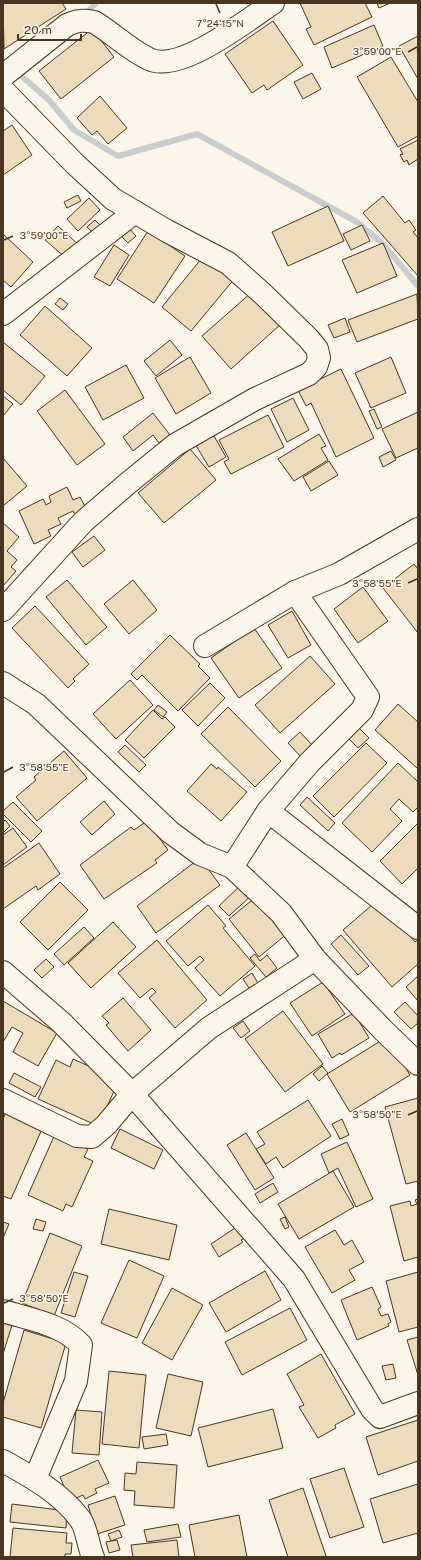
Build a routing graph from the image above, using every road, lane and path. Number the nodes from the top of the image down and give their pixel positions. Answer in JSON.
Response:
{"nodes":[{"id":1,"x":273,"y":3,"type":"edge"},
{"id":2,"x":3,"y":76,"type":"edge"},
{"id":3,"x":3,"y":90,"type":"edge"},
{"id":4,"x":135,"y":212,"type":"junction"},
{"id":5,"x":3,"y":314,"type":"edge"},
{"id":6,"x":418,"y":529,"type":"edge"},
{"id":7,"x":295,"y":592,"type":"junction"},
{"id":8,"x":3,"y":610,"type":"edge"},
{"id":9,"x":206,"y":646,"type":"dead end"},
{"id":10,"x":3,"y":683,"type":"edge"},
{"id":11,"x":268,"y":811,"type":"junction"},
{"id":12,"x":232,"y":867,"type":"junction"},
{"id":13,"x":418,"y":928,"type":"edge"},
{"id":14,"x":315,"y":959,"type":"junction"},
{"id":15,"x":3,"y":972,"type":"edge"},
{"id":16,"x":418,"y":1064,"type":"edge"},
{"id":17,"x":132,"y":1094,"type":"junction"},
{"id":18,"x":3,"y":1100,"type":"edge"},
{"id":19,"x":3,"y":1311,"type":"edge"},
{"id":20,"x":418,"y":1403,"type":"edge"},
{"id":21,"x":3,"y":1461,"type":"edge"},
{"id":22,"x":35,"y":1479,"type":"junction"},
{"id":23,"x":92,"y":1557,"type":"edge"}],
"edges":[{"from":1,"to":2,"type":"street"},
{"from":3,"to":4,"type":"street"},
{"from":4,"to":5,"type":"street"},
{"from":4,"to":8,"type":"street"},
{"from":6,"to":7,"type":"street"},
{"from":7,"to":9,"type":"street"},
{"from":7,"to":11,"type":"street"},
{"from":10,"to":12,"type":"street"},
{"from":11,"to":12,"type":"street"},
{"from":11,"to":13,"type":"street"},
{"from":12,"to":14,"type":"street"},
{"from":14,"to":16,"type":"street"},
{"from":14,"to":17,"type":"street"},
{"from":15,"to":17,"type":"street"},
{"from":17,"to":18,"type":"street"},
{"from":17,"to":20,"type":"street"},
{"from":19,"to":22,"type":"street"},
{"from":21,"to":22,"type":"street"},
{"from":22,"to":23,"type":"street"}]}
